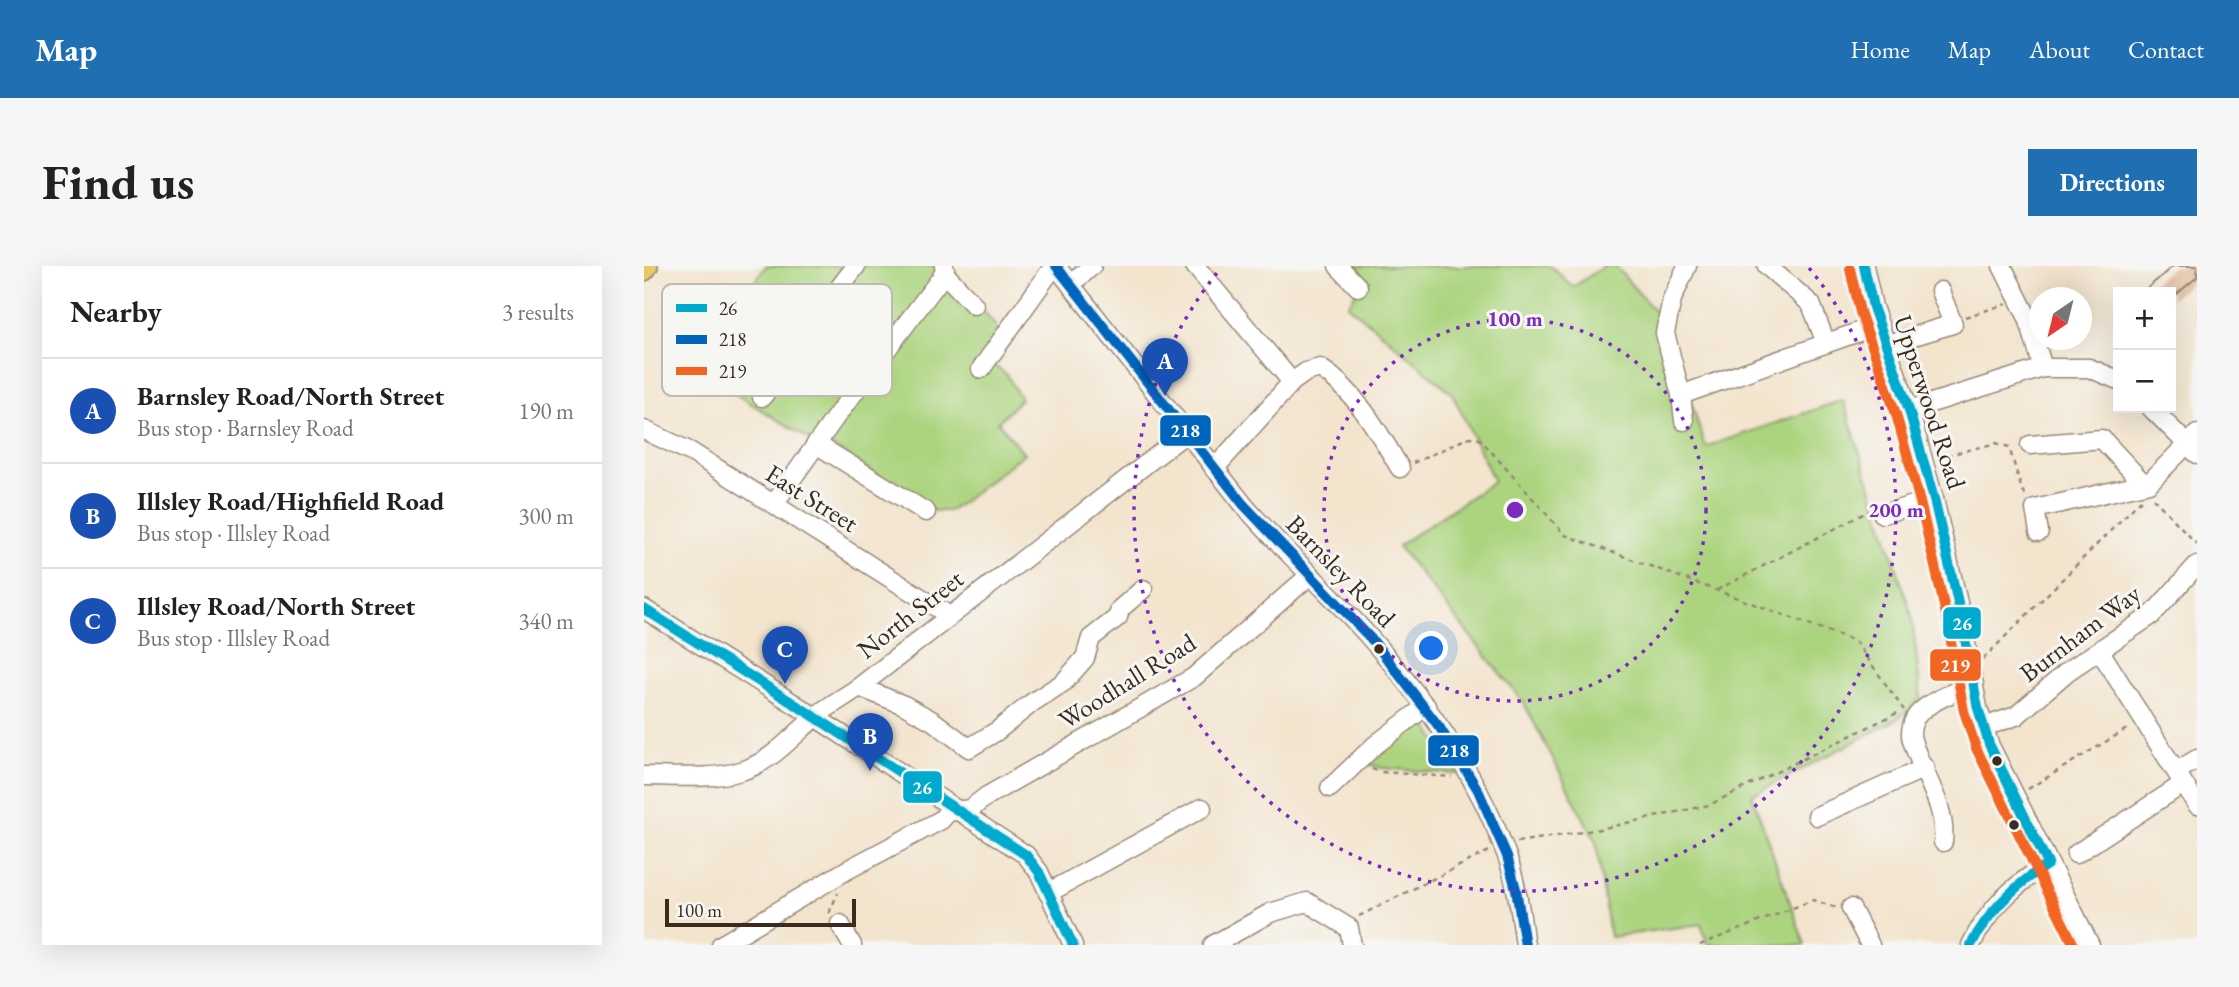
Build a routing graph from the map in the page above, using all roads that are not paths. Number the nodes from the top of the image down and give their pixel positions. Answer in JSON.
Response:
{"nodes":[{"id":1,"x":856,"y":266,"type":"edge"},
{"id":2,"x":1055,"y":266,"type":"edge"},
{"id":3,"x":1091,"y":266,"type":"edge"},
{"id":4,"x":1195,"y":266,"type":"edge"},
{"id":5,"x":1338,"y":266,"type":"edge"},
{"id":6,"x":1688,"y":266,"type":"edge"},
{"id":7,"x":1767,"y":266,"type":"edge"},
{"id":8,"x":1864,"y":266,"type":"edge"},
{"id":9,"x":2003,"y":266,"type":"edge"},
{"id":10,"x":944,"y":270,"type":"edge"},
{"id":11,"x":842,"y":284,"type":"edge"},
{"id":12,"x":1071,"y":284,"type":"junction"},
{"id":13,"x":1358,"y":287,"type":"dead end"},
{"id":14,"x":1940,"y":291,"type":"dead end"},
{"id":15,"x":974,"y":305,"type":"dead end"},
{"id":16,"x":1878,"y":325,"type":"junction"},
{"id":17,"x":892,"y":341,"type":"edge"},
{"id":18,"x":1826,"y":343,"type":"junction"},
{"id":19,"x":1885,"y":345,"type":"junction"},
{"id":20,"x":2043,"y":368,"type":"junction"},
{"id":21,"x":981,"y":369,"type":"dead end"},
{"id":22,"x":2113,"y":378,"type":"edge"},
{"id":23,"x":1292,"y":382,"type":"junction"},
{"id":24,"x":1681,"y":395,"type":"junction"},
{"id":25,"x":851,"y":396,"type":"edge"},
{"id":26,"x":1909,"y":410,"type":"junction"},
{"id":27,"x":2157,"y":413,"type":"edge"},
{"id":28,"x":1684,"y":421,"type":"dead end"},
{"id":29,"x":644,"y":430,"type":"edge"},
{"id":30,"x":1186,"y":433,"type":"junction"},
{"id":31,"x":816,"y":444,"type":"junction"},
{"id":32,"x":2193,"y":444,"type":"edge"},
{"id":33,"x":2030,"y":445,"type":"dead end"},
{"id":34,"x":1400,"y":468,"type":"road end"},
{"id":35,"x":1214,"y":469,"type":"junction"},
{"id":36,"x":2144,"y":484,"type":"junction"},
{"id":37,"x":1934,"y":499,"type":"junction"},
{"id":38,"x":774,"y":504,"type":"junction"},
{"id":39,"x":926,"y":512,"type":"dead end"},
{"id":40,"x":1883,"y":514,"type":"road end"},
{"id":41,"x":2039,"y":531,"type":"dead end"},
{"id":42,"x":2197,"y":565,"type":"edge"},
{"id":43,"x":1310,"y":575,"type":"junction"},
{"id":44,"x":1143,"y":589,"type":"dead end"},
{"id":45,"x":644,"y":609,"type":"edge"},
{"id":46,"x":950,"y":616,"type":"junction"},
{"id":47,"x":2100,"y":650,"type":"junction"},
{"id":48,"x":1972,"y":678,"type":"junction"},
{"id":49,"x":859,"y":687,"type":"junction"},
{"id":50,"x":1426,"y":706,"type":"junction"},
{"id":51,"x":815,"y":717,"type":"junction"},
{"id":52,"x":1984,"y":727,"type":"junction"},
{"id":53,"x":2197,"y":759,"type":"edge"},
{"id":54,"x":1925,"y":768,"type":"junction"},
{"id":55,"x":644,"y":776,"type":"edge"},
{"id":56,"x":2180,"y":778,"type":"junction"},
{"id":57,"x":1330,"y":788,"type":"dead end"},
{"id":58,"x":2197,"y":805,"type":"edge"},
{"id":59,"x":1202,"y":808,"type":"dead end"},
{"id":60,"x":957,"y":810,"type":"junction"},
{"id":61,"x":1817,"y":816,"type":"dead end"},
{"id":62,"x":1943,"y":842,"type":"dead end"},
{"id":63,"x":2076,"y":854,"type":"dead end"},
{"id":64,"x":2048,"y":864,"type":"junction"},
{"id":65,"x":1048,"y":893,"type":"junction"},
{"id":66,"x":1851,"y":908,"type":"road end"},
{"id":67,"x":840,"y":924,"type":"road end"},
{"id":68,"x":1223,"y":942,"type":"edge"},
{"id":69,"x":721,"y":945,"type":"edge"},
{"id":70,"x":852,"y":945,"type":"edge"},
{"id":71,"x":1073,"y":945,"type":"edge"},
{"id":72,"x":1352,"y":945,"type":"edge"},
{"id":73,"x":1525,"y":945,"type":"edge"},
{"id":74,"x":1870,"y":945,"type":"edge"},
{"id":75,"x":1971,"y":945,"type":"edge"},
{"id":76,"x":2090,"y":945,"type":"edge"}],
"edges":[{"from":1,"to":11,"type":"street"},
{"from":2,"to":12,"type":"street","name":"Barnsley Road"},
{"from":2,"to":21,"type":"street"},
{"from":3,"to":12,"type":"street"},
{"from":4,"to":23,"type":"street"},
{"from":5,"to":13,"type":"street"},
{"from":6,"to":24,"type":"street"},
{"from":7,"to":18,"type":"street"},
{"from":8,"to":16,"type":"street","name":"Upperwood Road"},
{"from":9,"to":20,"type":"street"},
{"from":10,"to":15,"type":"street"},
{"from":10,"to":17,"type":"street"},
{"from":12,"to":30,"type":"street","name":"Barnsley Road"},
{"from":14,"to":19,"type":"street"},
{"from":16,"to":18,"type":"street"},
{"from":16,"to":19,"type":"street","name":"Upperwood Road"},
{"from":18,"to":24,"type":"street"},
{"from":19,"to":26,"type":"street","name":"Upperwood Road"},
{"from":20,"to":22,"type":"street"},
{"from":20,"to":26,"type":"street"},
{"from":23,"to":34,"type":"street"},
{"from":23,"to":35,"type":"street"},
{"from":24,"to":28,"type":"street"},
{"from":25,"to":31,"type":"street"},
{"from":26,"to":37,"type":"street","name":"Upperwood Road"},
{"from":27,"to":32,"type":"street"},
{"from":29,"to":38,"type":"street","name":"East Street"},
{"from":30,"to":35,"type":"street","name":"Barnsley Road"},
{"from":30,"to":46,"type":"street","name":"North Street"},
{"from":31,"to":38,"type":"street"},
{"from":31,"to":39,"type":"street"},
{"from":32,"to":36,"type":"street"},
{"from":33,"to":36,"type":"street"},
{"from":35,"to":43,"type":"street","name":"Barnsley Road"},
{"from":36,"to":41,"type":"street"},
{"from":37,"to":40,"type":"street"},
{"from":37,"to":48,"type":"street","name":"Upperwood Road"},
{"from":38,"to":46,"type":"street","name":"East Street"},
{"from":42,"to":47,"type":"street","name":"Burnham Way"},
{"from":43,"to":50,"type":"street","name":"Barnsley Road"},
{"from":43,"to":60,"type":"street","name":"Woodhall Road"},
{"from":44,"to":49,"type":"street"},
{"from":45,"to":51,"type":"street"},
{"from":46,"to":49,"type":"street","name":"North Street"},
{"from":47,"to":52,"type":"street","name":"Burnham Way"},
{"from":47,"to":56,"type":"street"},
{"from":48,"to":52,"type":"street","name":"Upperwood Road"},
{"from":48,"to":54,"type":"street"},
{"from":49,"to":51,"type":"street","name":"North Street"},
{"from":50,"to":57,"type":"street"},
{"from":50,"to":73,"type":"street","name":"Barnsley Road"},
{"from":51,"to":55,"type":"street","name":"North Street"},
{"from":51,"to":60,"type":"street"},
{"from":52,"to":64,"type":"street","name":"Upperwood Road"},
{"from":53,"to":56,"type":"street"},
{"from":54,"to":61,"type":"street"},
{"from":54,"to":62,"type":"street"},
{"from":56,"to":58,"type":"street"},
{"from":56,"to":63,"type":"street"},
{"from":59,"to":65,"type":"street"},
{"from":60,"to":65,"type":"street"},
{"from":60,"to":69,"type":"street","name":"Woodhall Road"},
{"from":64,"to":75,"type":"street"},
{"from":64,"to":76,"type":"street","name":"Upperwood Road"},
{"from":65,"to":71,"type":"street"},
{"from":66,"to":74,"type":"street"},
{"from":67,"to":70,"type":"street"},
{"from":68,"to":72,"type":"street"}]}
